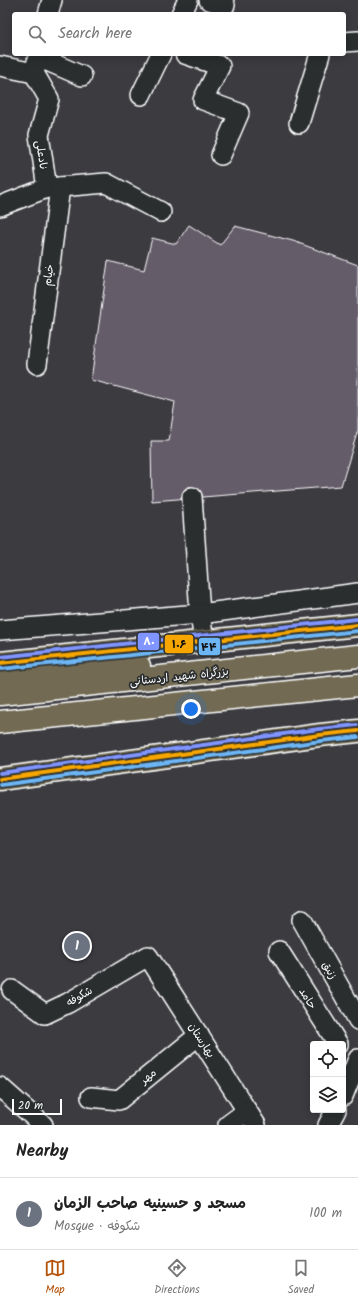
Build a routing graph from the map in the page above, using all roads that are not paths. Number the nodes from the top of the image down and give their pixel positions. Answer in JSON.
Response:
{"nodes":[{"id":1,"x":52,"y":0,"type":"edge"},
{"id":2,"x":188,"y":0,"type":"edge"},
{"id":3,"x":49,"y":12,"type":"edge"},
{"id":4,"x":182,"y":12,"type":"edge"},
{"id":5,"x":358,"y":41,"type":"edge"},
{"id":6,"x":346,"y":42,"type":"edge"},
{"id":7,"x":160,"y":56,"type":"edge"},
{"id":8,"x":191,"y":56,"type":"edge"},
{"id":9,"x":319,"y":56,"type":"edge"},
{"id":10,"x":37,"y":61,"type":"edge"},
{"id":11,"x":0,"y":66,"type":"edge"},
{"id":12,"x":82,"y":76,"type":"dead end"},
{"id":13,"x":141,"y":95,"type":"dead end"},
{"id":14,"x":299,"y":123,"type":"dead end"},
{"id":15,"x":221,"y":155,"type":"dead end"},
{"id":16,"x":54,"y":187,"type":"junction"},
{"id":17,"x":0,"y":206,"type":"edge"},
{"id":18,"x":161,"y":212,"type":"dead end"},
{"id":19,"x":37,"y":364,"type":"dead end"},
{"id":20,"x":192,"y":497,"type":"dead end"},
{"id":21,"x":358,"y":593,"type":"edge"},
{"id":22,"x":200,"y":614,"type":"junction"},
{"id":23,"x":358,"y":625,"type":"edge"},
{"id":24,"x":0,"y":630,"type":"edge"},
{"id":25,"x":204,"y":642,"type":"junction"},
{"id":26,"x":358,"y":653,"type":"edge"},
{"id":27,"x":358,"y":656,"type":"edge"},
{"id":28,"x":0,"y":663,"type":"edge"},
{"id":29,"x":0,"y":676,"type":"edge"},
{"id":30,"x":358,"y":685,"type":"edge"},
{"id":31,"x":0,"y":694,"type":"edge"},
{"id":32,"x":88,"y":713,"type":"junction"},
{"id":33,"x":0,"y":722,"type":"edge"},
{"id":34,"x":0,"y":730,"type":"edge"},
{"id":35,"x":358,"y":731,"type":"edge"},
{"id":36,"x":0,"y":780,"type":"edge"},
{"id":37,"x":302,"y":920,"type":"dead end"},
{"id":38,"x":279,"y":951,"type":"dead end"},
{"id":39,"x":148,"y":956,"type":"joint"},
{"id":40,"x":12,"y":990,"type":"dead end"},
{"id":41,"x":358,"y":1020,"type":"edge"},
{"id":42,"x":199,"y":1035,"type":"junction"},
{"id":43,"x":336,"y":1041,"type":"edge"},
{"id":44,"x":346,"y":1062,"type":"edge"},
{"id":45,"x":351,"y":1078,"type":"edge"},
{"id":46,"x":0,"y":1087,"type":"edge"},
{"id":47,"x":91,"y":1096,"type":"dead end"},
{"id":48,"x":358,"y":1102,"type":"edge"},
{"id":49,"x":334,"y":1113,"type":"edge"},
{"id":50,"x":252,"y":1118,"type":"edge"},
{"id":51,"x":43,"y":1125,"type":"edge"},
{"id":52,"x":228,"y":1125,"type":"edge"},
{"id":53,"x":328,"y":1125,"type":"edge"}],
"edges":[{"from":1,"to":3,"type":"street"},
{"from":2,"to":4,"type":"street"},
{"from":5,"to":6,"type":"street"},
{"from":7,"to":13,"type":"street"},
{"from":8,"to":15,"type":"street"},
{"from":9,"to":14,"type":"street"},
{"from":10,"to":11,"type":"street"},
{"from":10,"to":12,"type":"street"},
{"from":10,"to":16,"type":"street","name":"نادعلی"},
{"from":16,"to":17,"type":"street"},
{"from":16,"to":18,"type":"street"},
{"from":16,"to":19,"type":"street","name":"خیام"},
{"from":20,"to":22,"type":"street"},
{"from":21,"to":22,"type":"street"},
{"from":22,"to":24,"type":"street"},
{"from":22,"to":25,"type":"street"},
{"from":23,"to":25,"type":"main road"},
{"from":25,"to":28,"type":"main road"},
{"from":26,"to":29,"type":"main road"},
{"from":27,"to":31,"type":"main road","name":"بزرگراه شهید اردستانی"},
{"from":30,"to":32,"type":"main road"},
{"from":32,"to":33,"type":"main road"},
{"from":32,"to":34,"type":"main road"},
{"from":35,"to":36,"type":"main road"},
{"from":37,"to":41,"type":"street","name":"زنبق"},
{"from":38,"to":43,"type":"street","name":"حامد"},
{"from":39,"to":40,"type":"street","name":"شکوفه"},
{"from":39,"to":42,"type":"street","name":"بهارستان"},
{"from":42,"to":47,"type":"street","name":"مهر"},
{"from":42,"to":50,"type":"street","name":"بهارستان"},
{"from":44,"to":45,"type":"street"},
{"from":45,"to":48,"type":"street"},
{"from":46,"to":51,"type":"street"},
{"from":49,"to":53,"type":"street"},
{"from":50,"to":52,"type":"street"}]}
